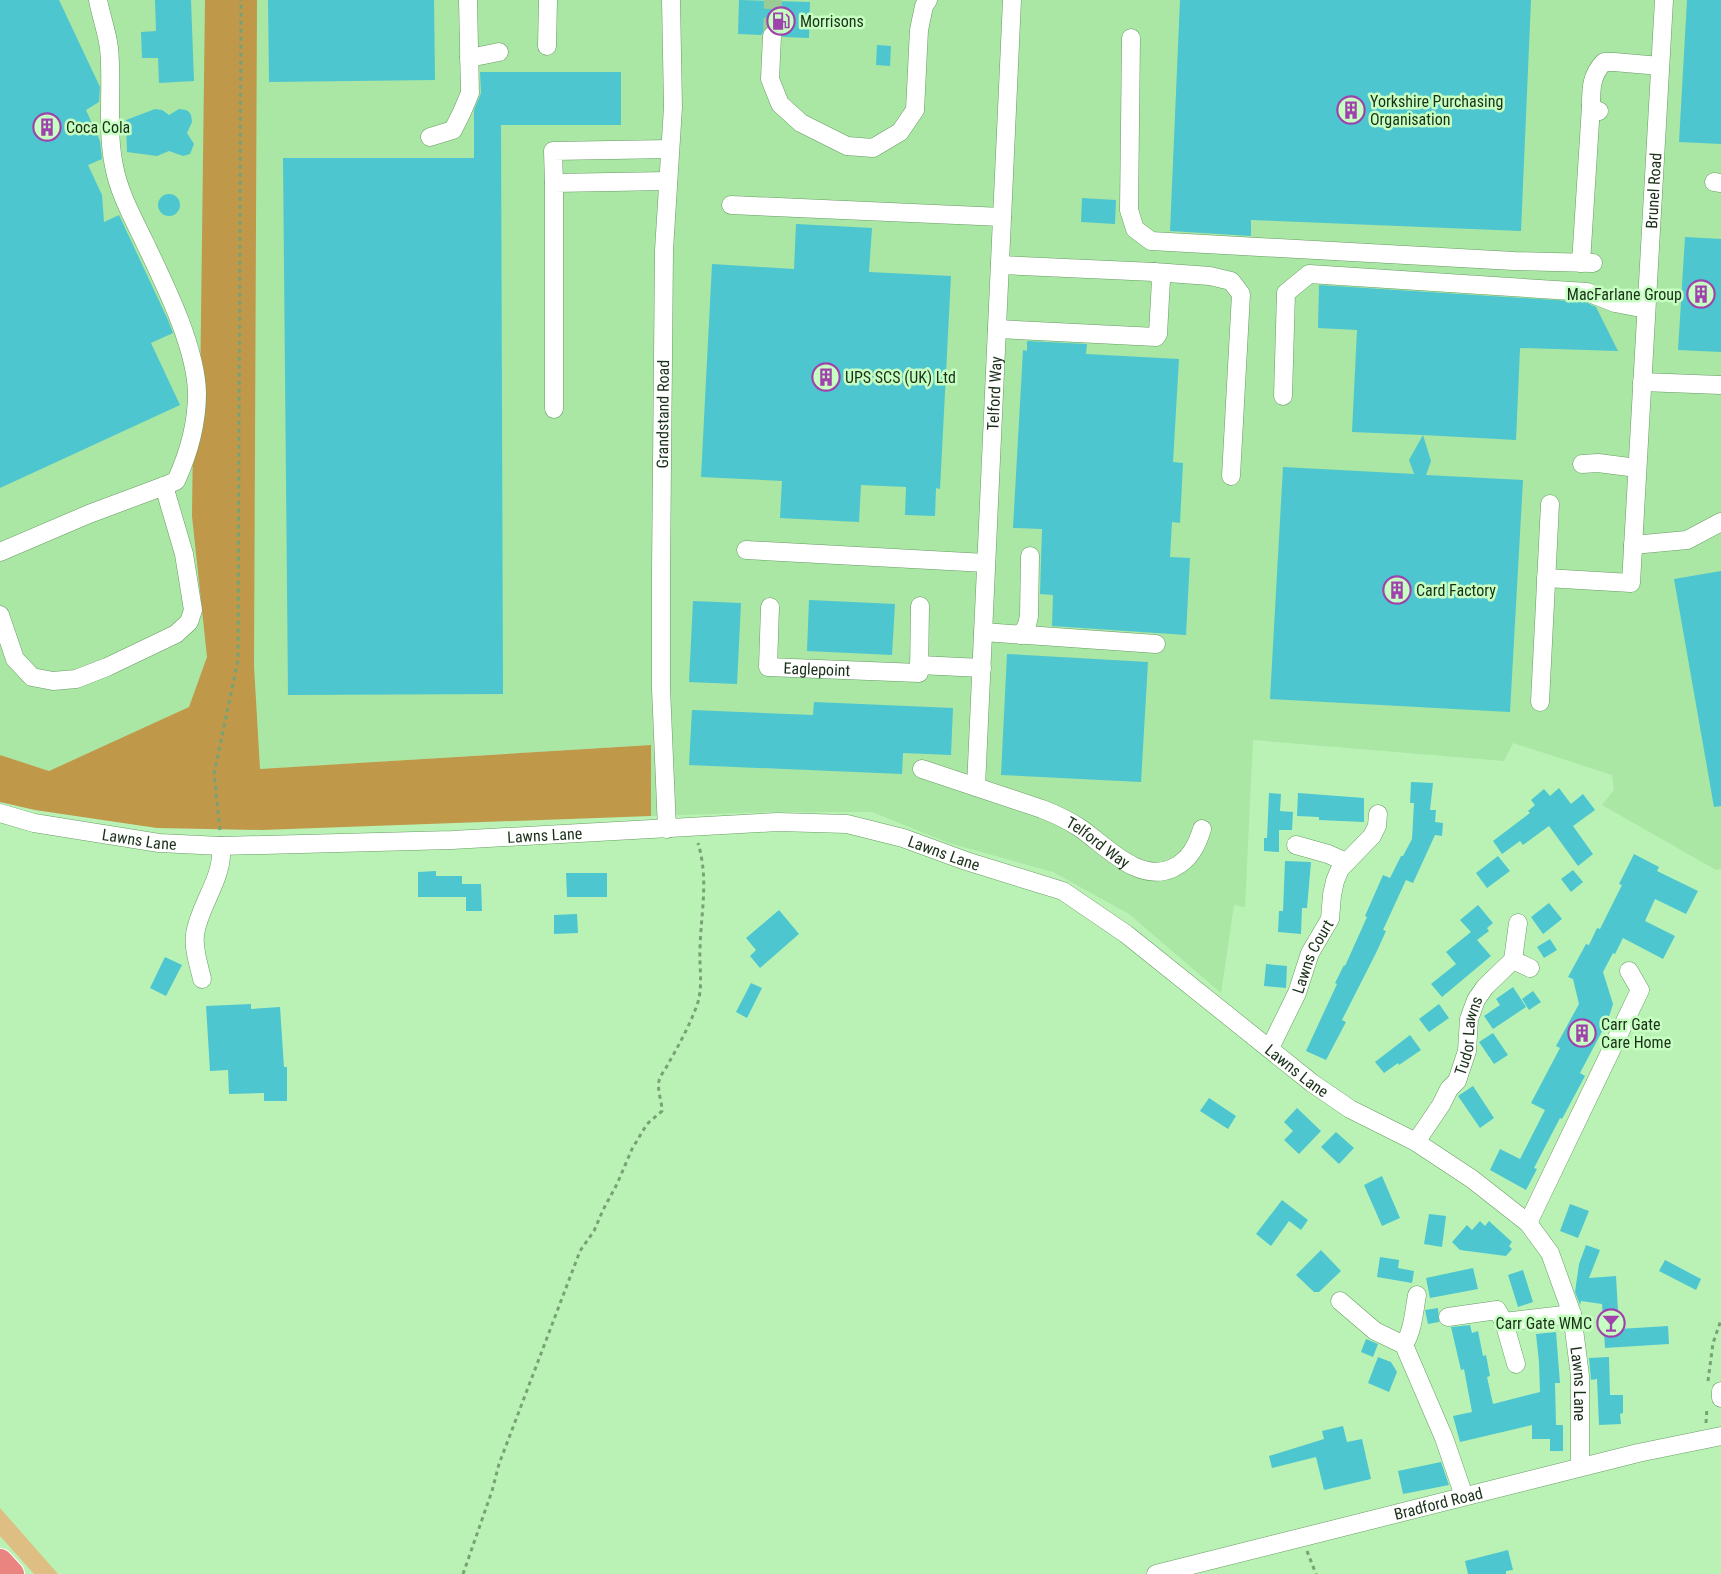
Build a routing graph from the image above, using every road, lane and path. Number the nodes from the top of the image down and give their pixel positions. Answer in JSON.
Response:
{"nodes":[{"id":1,"x":98,"y":0,"type":"edge"},
{"id":2,"x":241,"y":0,"type":"edge"},
{"id":3,"x":468,"y":0,"type":"edge"},
{"id":4,"x":548,"y":0,"type":"edge"},
{"id":5,"x":671,"y":0,"type":"edge"},
{"id":6,"x":928,"y":0,"type":"edge"},
{"id":7,"x":1012,"y":0,"type":"edge"},
{"id":8,"x":1664,"y":0,"type":"edge"},
{"id":9,"x":772,"y":36,"type":"tunnel mouth"},
{"id":10,"x":1131,"y":38,"type":"dead end"},
{"id":11,"x":547,"y":46,"type":"dead end"},
{"id":12,"x":499,"y":52,"type":"dead end"},
{"id":13,"x":469,"y":58,"type":"junction"},
{"id":14,"x":1660,"y":66,"type":"junction"},
{"id":15,"x":430,"y":137,"type":"dead end"},
{"id":16,"x":670,"y":149,"type":"junction"},
{"id":17,"x":668,"y":181,"type":"junction"},
{"id":18,"x":554,"y":183,"type":"junction"},
{"id":19,"x":731,"y":205,"type":"dead end"},
{"id":20,"x":1002,"y":216,"type":"junction"},
{"id":21,"x":1000,"y":265,"type":"junction"},
{"id":22,"x":1154,"y":272,"type":"junction"},
{"id":23,"x":1646,"y":309,"type":"junction"},
{"id":24,"x":997,"y":329,"type":"junction"},
{"id":25,"x":1642,"y":382,"type":"junction"},
{"id":26,"x":1721,"y":385,"type":"edge"},
{"id":27,"x":1283,"y":396,"type":"dead end"},
{"id":28,"x":554,"y":409,"type":"dead end"},
{"id":29,"x":1582,"y":464,"type":"dead end"},
{"id":30,"x":1637,"y":468,"type":"junction"},
{"id":31,"x":1231,"y":476,"type":"dead end"},
{"id":32,"x":164,"y":486,"type":"junction"},
{"id":33,"x":1550,"y":504,"type":"dead end"},
{"id":34,"x":1721,"y":522,"type":"edge"},
{"id":35,"x":1633,"y":545,"type":"junction"},
{"id":36,"x":746,"y":550,"type":"dead end"},
{"id":37,"x":0,"y":552,"type":"edge"},
{"id":38,"x":1030,"y":556,"type":"dead end"},
{"id":39,"x":986,"y":564,"type":"junction"},
{"id":40,"x":1546,"y":578,"type":"junction"},
{"id":41,"x":920,"y":606,"type":"dead end"},
{"id":42,"x":770,"y":607,"type":"dead end"},
{"id":43,"x":0,"y":615,"type":"edge"},
{"id":44,"x":983,"y":632,"type":"junction"},
{"id":45,"x":1021,"y":635,"type":"junction"},
{"id":46,"x":1156,"y":644,"type":"dead end"},
{"id":47,"x":919,"y":665,"type":"junction"},
{"id":48,"x":982,"y":668,"type":"junction"},
{"id":49,"x":1540,"y":702,"type":"dead end"},
{"id":50,"x":922,"y":769,"type":"dead end"},
{"id":51,"x":976,"y":787,"type":"junction"},
{"id":52,"x":0,"y":813,"type":"edge"},
{"id":53,"x":1378,"y":814,"type":"dead end"},
{"id":54,"x":688,"y":828,"type":"junction"},
{"id":55,"x":667,"y":829,"type":"junction"},
{"id":56,"x":1202,"y":829,"type":"dead end"},
{"id":57,"x":1296,"y":845,"type":"dead end"},
{"id":58,"x":221,"y":846,"type":"junction"},
{"id":59,"x":1346,"y":862,"type":"junction"},
{"id":60,"x":1518,"y":923,"type":"dead end"},
{"id":61,"x":1513,"y":960,"type":"junction"},
{"id":62,"x":1530,"y":968,"type":"dead end"},
{"id":63,"x":1629,"y":971,"type":"dead end"},
{"id":64,"x":202,"y":980,"type":"dead end"},
{"id":65,"x":1270,"y":1048,"type":"junction"},
{"id":66,"x":1416,"y":1142,"type":"junction"},
{"id":67,"x":1528,"y":1223,"type":"junction"},
{"id":68,"x":1416,"y":1295,"type":"dead end"},
{"id":69,"x":1340,"y":1301,"type":"dead end"},
{"id":70,"x":1572,"y":1314,"type":"junction"},
{"id":71,"x":1500,"y":1316,"type":"junction"},
{"id":72,"x":1448,"y":1317,"type":"dead end"},
{"id":73,"x":1404,"y":1345,"type":"junction"},
{"id":74,"x":1516,"y":1364,"type":"dead end"},
{"id":75,"x":1721,"y":1391,"type":"edge"},
{"id":76,"x":1721,"y":1398,"type":"edge"},
{"id":77,"x":1721,"y":1436,"type":"edge"},
{"id":78,"x":1580,"y":1467,"type":"junction"},
{"id":79,"x":1464,"y":1496,"type":"junction"},
{"id":80,"x":1302,"y":1538,"type":"junction"},
{"id":81,"x":0,"y":1562,"type":"edge"},
{"id":82,"x":11,"y":1574,"type":"edge"},
{"id":83,"x":463,"y":1574,"type":"edge"},
{"id":84,"x":1156,"y":1574,"type":"edge"},
{"id":85,"x":1316,"y":1574,"type":"edge"}],
"edges":[{"from":1,"to":32,"type":"street"},
{"from":2,"to":58,"type":"path"},
{"from":3,"to":13,"type":"street"},
{"from":4,"to":11,"type":"street"},
{"from":5,"to":16,"type":"street","name":"Grandstand Road"},
{"from":6,"to":9,"type":"street"},
{"from":7,"to":20,"type":"street","name":"Telford Way"},
{"from":8,"to":14,"type":"street","name":"Brunel Road"},
{"from":10,"to":14,"type":"street"},
{"from":12,"to":13,"type":"street"},
{"from":13,"to":15,"type":"street"},
{"from":14,"to":23,"type":"street","name":"Brunel Road"},
{"from":16,"to":17,"type":"street","name":"Grandstand Road"},
{"from":16,"to":18,"type":"street"},
{"from":17,"to":18,"type":"street"},
{"from":17,"to":55,"type":"street","name":"Grandstand Road"},
{"from":18,"to":28,"type":"street"},
{"from":19,"to":20,"type":"street"},
{"from":20,"to":21,"type":"street","name":"Telford Way"},
{"from":21,"to":22,"type":"street"},
{"from":21,"to":24,"type":"street","name":"Telford Way"},
{"from":22,"to":24,"type":"street"},
{"from":22,"to":31,"type":"street"},
{"from":23,"to":25,"type":"street","name":"Brunel Road"},
{"from":23,"to":27,"type":"street"},
{"from":24,"to":39,"type":"street","name":"Telford Way"},
{"from":25,"to":26,"type":"street"},
{"from":25,"to":30,"type":"street","name":"Brunel Road"},
{"from":29,"to":30,"type":"street"},
{"from":30,"to":35,"type":"street","name":"Brunel Road"},
{"from":32,"to":37,"type":"street"},
{"from":32,"to":43,"type":"street"},
{"from":33,"to":40,"type":"street"},
{"from":34,"to":35,"type":"street"},
{"from":35,"to":40,"type":"street","name":"Brunel Road"},
{"from":36,"to":39,"type":"street"},
{"from":38,"to":45,"type":"street"},
{"from":39,"to":44,"type":"street","name":"Telford Way"},
{"from":40,"to":49,"type":"street"},
{"from":41,"to":47,"type":"street"},
{"from":42,"to":47,"type":"street","name":"Eaglepoint"},
{"from":44,"to":45,"type":"street"},
{"from":44,"to":48,"type":"street","name":"Telford Way"},
{"from":45,"to":46,"type":"street"},
{"from":47,"to":48,"type":"street","name":"Eaglepoint"},
{"from":48,"to":51,"type":"street","name":"Telford Way"},
{"from":50,"to":51,"type":"street","name":"Telford Way"},
{"from":51,"to":56,"type":"street","name":"Telford Way"},
{"from":52,"to":58,"type":"street","name":"Lawns Lane"},
{"from":53,"to":59,"type":"street","name":"Lawns Court"},
{"from":54,"to":55,"type":"street","name":"Lawns Lane"},
{"from":54,"to":65,"type":"street","name":"Lawns Lane"},
{"from":54,"to":83,"type":"path"},
{"from":55,"to":58,"type":"street","name":"Lawns Lane"},
{"from":57,"to":59,"type":"street"},
{"from":58,"to":64,"type":"street"},
{"from":59,"to":65,"type":"street","name":"Lawns Court"},
{"from":60,"to":61,"type":"street"},
{"from":61,"to":62,"type":"street"},
{"from":61,"to":66,"type":"street","name":"Tudor Lawns"},
{"from":63,"to":67,"type":"street"},
{"from":65,"to":66,"type":"street","name":"Lawns Lane"},
{"from":66,"to":67,"type":"street","name":"Lawns Lane"},
{"from":67,"to":70,"type":"street","name":"Lawns Lane"},
{"from":68,"to":73,"type":"street"},
{"from":69,"to":73,"type":"street"},
{"from":70,"to":71,"type":"street"},
{"from":70,"to":78,"type":"street","name":"Lawns Lane"},
{"from":71,"to":72,"type":"street"},
{"from":71,"to":74,"type":"street"},
{"from":73,"to":79,"type":"street"},
{"from":75,"to":76,"type":"street"},
{"from":77,"to":78,"type":"street","name":"Bradford Road"},
{"from":78,"to":79,"type":"street","name":"Bradford Road"},
{"from":79,"to":80,"type":"street","name":"Bradford Road"},
{"from":80,"to":84,"type":"street","name":"Bradford Road"},
{"from":80,"to":85,"type":"path"},
{"from":81,"to":82,"type":"highway"}]}
